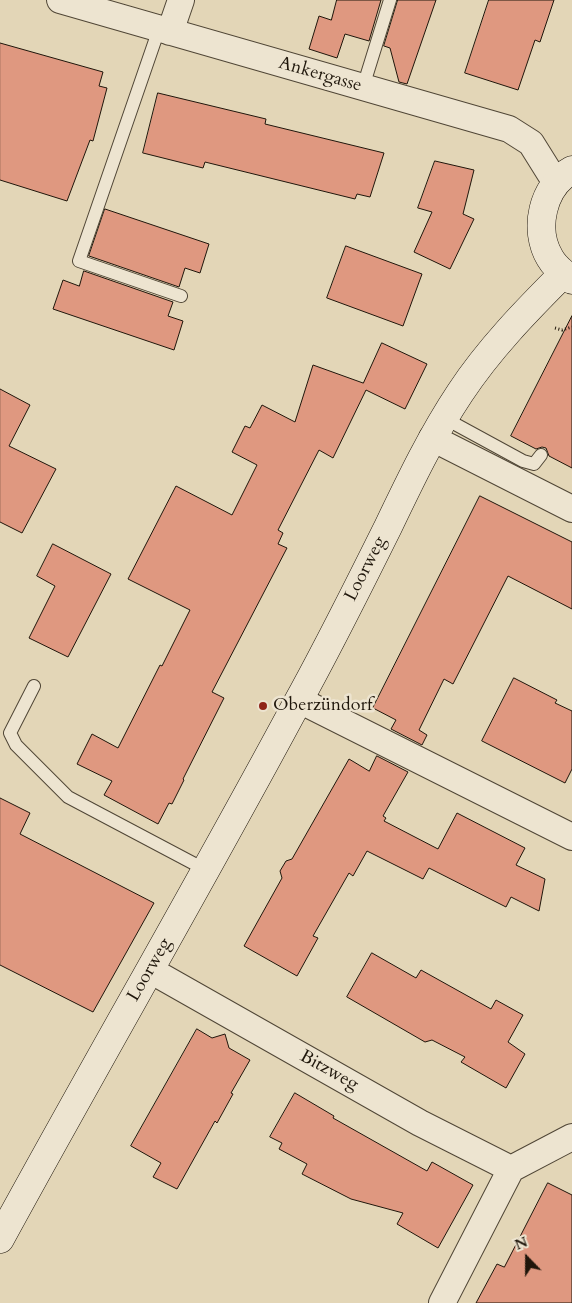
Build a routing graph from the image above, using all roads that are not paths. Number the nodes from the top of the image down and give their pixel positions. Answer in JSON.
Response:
{"nodes":[{"id":1,"x":60,"y":0,"type":"edge"},
{"id":2,"x":181,"y":0,"type":"edge"},
{"id":3,"x":390,"y":0,"type":"edge"},
{"id":4,"x":164,"y":30,"type":"junction"},
{"id":5,"x":363,"y":87,"type":"junction"},
{"id":6,"x":564,"y":177,"type":"edge"},
{"id":7,"x":568,"y":277,"type":"edge"},
{"id":8,"x":181,"y":296,"type":"dead end"},
{"id":9,"x":438,"y":428,"type":"junction"},
{"id":10,"x":540,"y":455,"type":"dead end"},
{"id":11,"x":572,"y":509,"type":"edge"},
{"id":12,"x":34,"y":686,"type":"dead end"},
{"id":13,"x":299,"y":700,"type":"junction"},
{"id":14,"x":572,"y":838,"type":"edge"},
{"id":15,"x":206,"y":870,"type":"junction"},
{"id":16,"x":150,"y":970,"type":"junction"},
{"id":17,"x":572,"y":1137,"type":"edge"},
{"id":18,"x":511,"y":1169,"type":"junction"},
{"id":19,"x":0,"y":1239,"type":"edge"},
{"id":20,"x":442,"y":1303,"type":"edge"}],
"edges":[{"from":1,"to":4,"type":"street","name":"Ankergasse"},
{"from":2,"to":4,"type":"street"},
{"from":3,"to":5,"type":"lane"},
{"from":4,"to":5,"type":"street","name":"Ankergasse"},
{"from":4,"to":8,"type":"lane"},
{"from":5,"to":6,"type":"street","name":"Ankergasse"},
{"from":6,"to":7,"type":"street"},
{"from":7,"to":9,"type":"street","name":"Loorweg"},
{"from":9,"to":10,"type":"lane"},
{"from":9,"to":11,"type":"street"},
{"from":9,"to":13,"type":"street","name":"Loorweg"},
{"from":12,"to":15,"type":"lane"},
{"from":13,"to":14,"type":"street"},
{"from":13,"to":15,"type":"street","name":"Loorweg"},
{"from":15,"to":16,"type":"street","name":"Loorweg"},
{"from":16,"to":18,"type":"street","name":"Bitzweg"},
{"from":16,"to":19,"type":"street","name":"Loorweg"},
{"from":17,"to":18,"type":"street"},
{"from":18,"to":20,"type":"street"}]}
